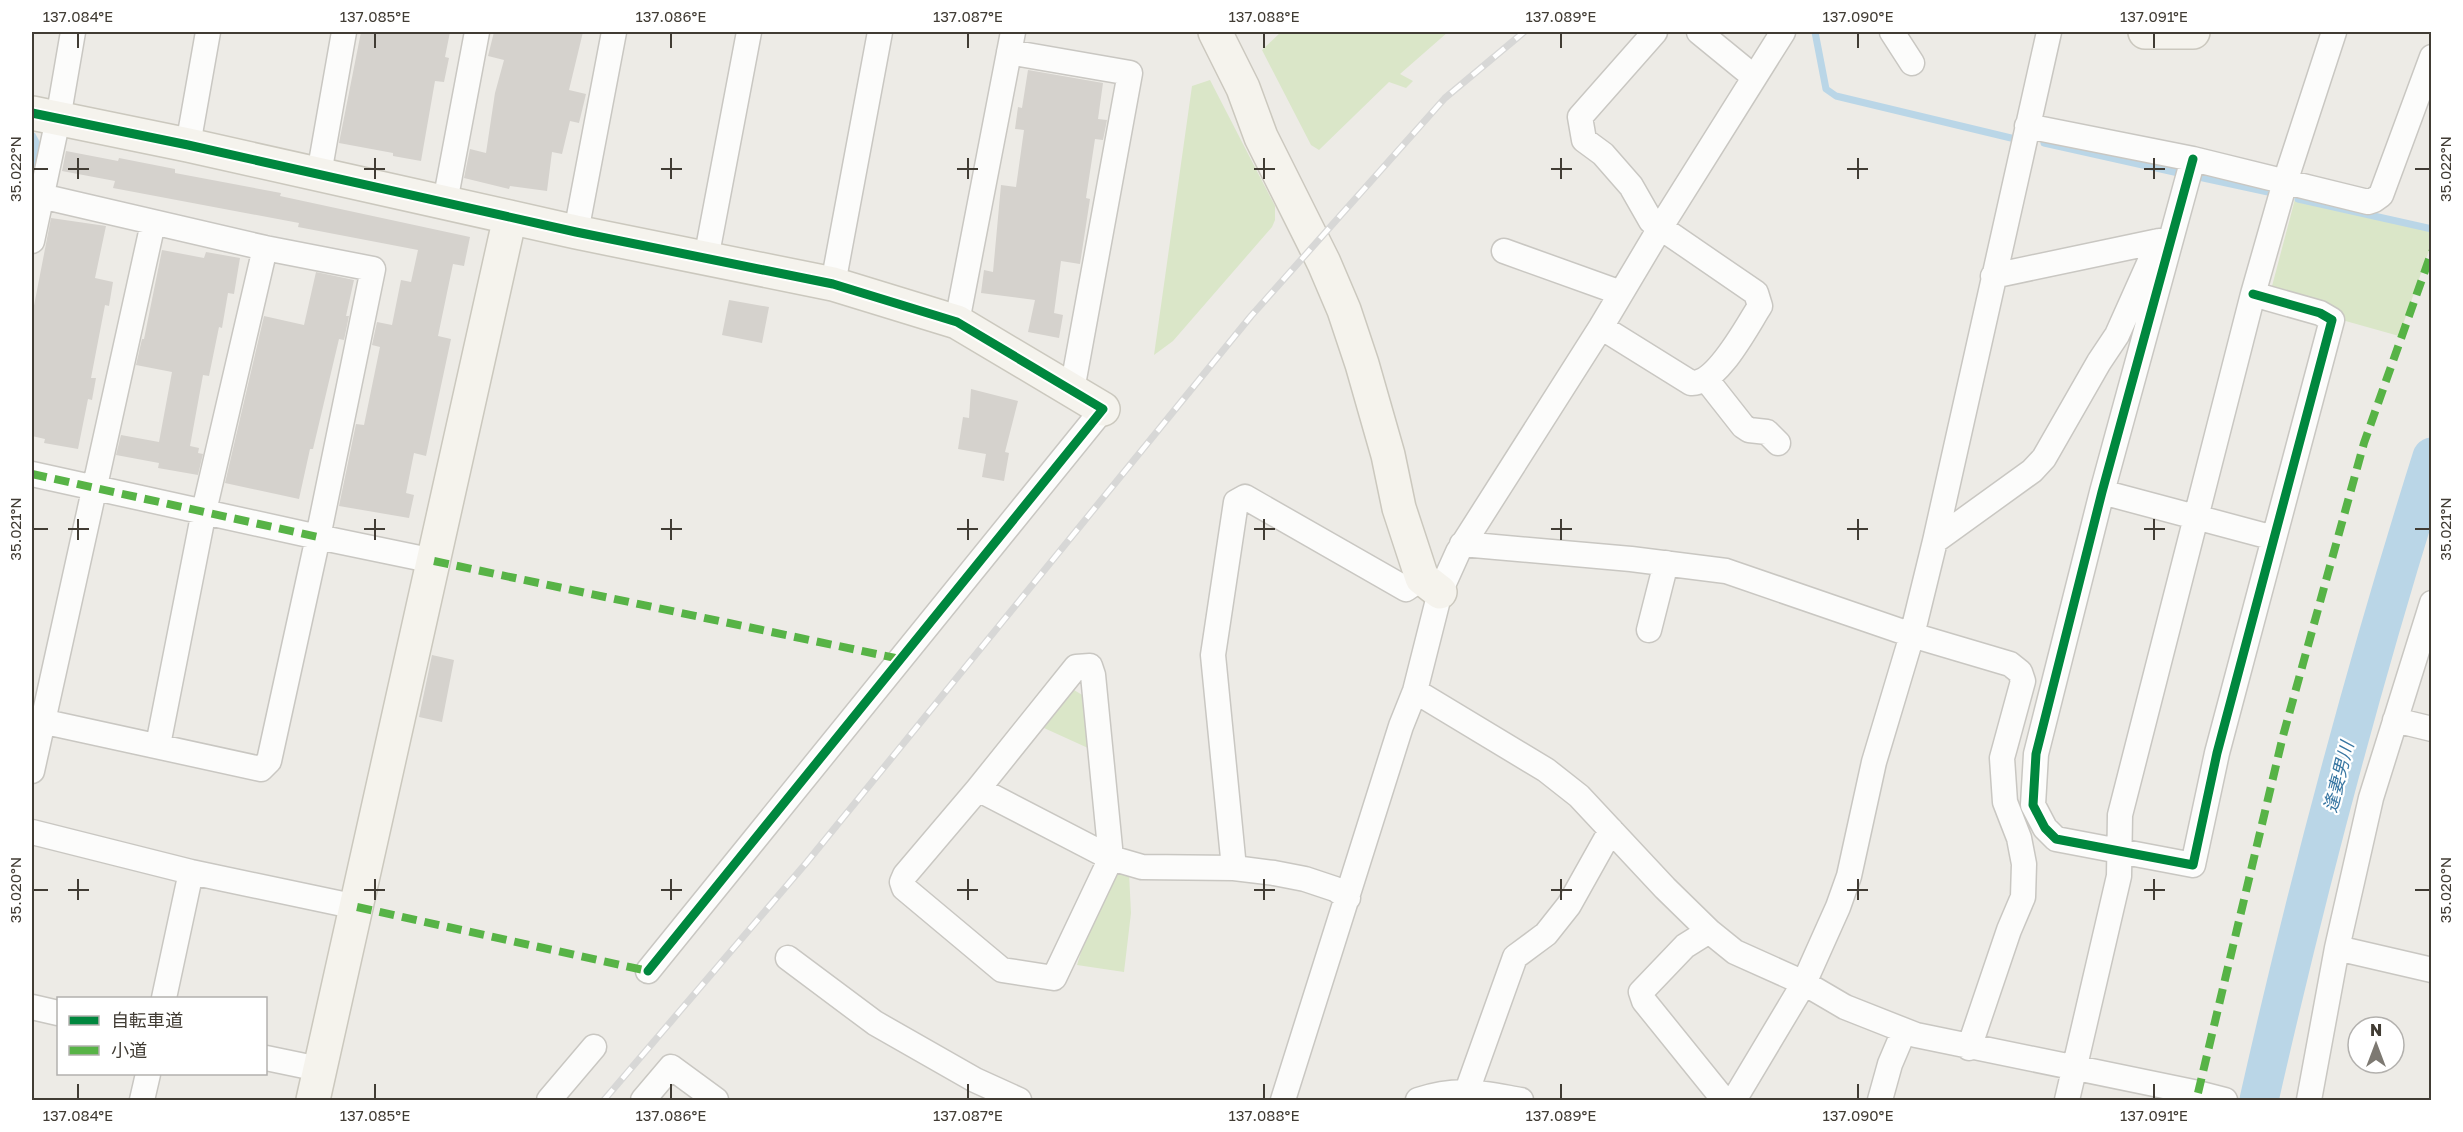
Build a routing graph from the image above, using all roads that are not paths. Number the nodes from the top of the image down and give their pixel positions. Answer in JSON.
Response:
{"nodes":[{"id":1,"x":73,"y":32,"type":"edge"},
{"id":2,"x":208,"y":32,"type":"edge"},
{"id":3,"x":344,"y":32,"type":"edge"},
{"id":4,"x":477,"y":32,"type":"edge"},
{"id":5,"x":615,"y":32,"type":"edge"},
{"id":6,"x":749,"y":32,"type":"edge"},
{"id":7,"x":880,"y":32,"type":"edge"},
{"id":8,"x":1215,"y":32,"type":"edge"},
{"id":9,"x":1655,"y":32,"type":"edge"},
{"id":10,"x":1699,"y":32,"type":"edge"},
{"id":11,"x":1784,"y":32,"type":"edge"},
{"id":12,"x":1892,"y":32,"type":"edge"},
{"id":13,"x":2049,"y":32,"type":"edge"},
{"id":14,"x":2148,"y":32,"type":"edge"},
{"id":15,"x":2193,"y":32,"type":"edge"},
{"id":16,"x":2334,"y":32,"type":"edge"},
{"id":17,"x":1011,"y":42,"type":"edge"},
{"id":18,"x":2432,"y":57,"type":"edge"},
{"id":19,"x":1912,"y":63,"type":"dead end"},
{"id":20,"x":1754,"y":77,"type":"junction"},
{"id":21,"x":45,"y":116,"type":"edge"},
{"id":22,"x":2027,"y":126,"type":"junction"},
{"id":23,"x":188,"y":145,"type":"junction"},
{"id":24,"x":2193,"y":159,"type":"junction"},
{"id":25,"x":319,"y":174,"type":"junction"},
{"id":26,"x":2285,"y":182,"type":"junction"},
{"id":27,"x":41,"y":196,"type":"junction"},
{"id":28,"x":445,"y":202,"type":"junction"},
{"id":29,"x":510,"y":217,"type":"junction"},
{"id":30,"x":153,"y":223,"type":"junction"},
{"id":31,"x":1660,"y":228,"type":"junction"},
{"id":32,"x":576,"y":232,"type":"junction"},
{"id":33,"x":2165,"y":241,"type":"junction"},
{"id":34,"x":32,"y":242,"type":"edge"},
{"id":35,"x":265,"y":248,"type":"junction"},
{"id":36,"x":1504,"y":251,"type":"dead end"},
{"id":37,"x":706,"y":259,"type":"junction"},
{"id":38,"x":1994,"y":276,"type":"junction"},
{"id":39,"x":833,"y":284,"type":"junction"},
{"id":40,"x":1621,"y":293,"type":"junction"},
{"id":41,"x":2253,"y":294,"type":"junction"},
{"id":42,"x":957,"y":322,"type":"junction"},
{"id":43,"x":1601,"y":327,"type":"junction"},
{"id":44,"x":1706,"y":379,"type":"junction"},
{"id":45,"x":1072,"y":390,"type":"junction"},
{"id":46,"x":1102,"y":410,"type":"joint"},
{"id":47,"x":1778,"y":443,"type":"dead end"},
{"id":48,"x":32,"y":474,"type":"edge"},
{"id":49,"x":93,"y":488,"type":"junction"},
{"id":50,"x":2102,"y":492,"type":"junction"},
{"id":51,"x":204,"y":511,"type":"junction"},
{"id":52,"x":2196,"y":517,"type":"junction"},
{"id":53,"x":318,"y":537,"type":"junction"},
{"id":54,"x":2274,"y":538,"type":"junction"},
{"id":55,"x":1935,"y":542,"type":"junction"},
{"id":56,"x":1462,"y":544,"type":"junction"},
{"id":57,"x":434,"y":561,"type":"junction"},
{"id":58,"x":1666,"y":563,"type":"junction"},
{"id":59,"x":1431,"y":585,"type":"junction"},
{"id":60,"x":2432,"y":603,"type":"edge"},
{"id":61,"x":1649,"y":630,"type":"dead end"},
{"id":62,"x":1912,"y":635,"type":"junction"},
{"id":63,"x":1415,"y":692,"type":"junction"},
{"id":64,"x":2395,"y":720,"type":"junction"},
{"id":65,"x":37,"y":721,"type":"edge"},
{"id":66,"x":2432,"y":729,"type":"edge"},
{"id":67,"x":158,"y":745,"type":"junction"},
{"id":68,"x":32,"y":771,"type":"edge"},
{"id":69,"x":978,"y":789,"type":"junction"},
{"id":70,"x":1611,"y":830,"type":"junction"},
{"id":71,"x":32,"y":832,"type":"edge"},
{"id":72,"x":2120,"y":849,"type":"junction"},
{"id":73,"x":1111,"y":858,"type":"junction"},
{"id":74,"x":1234,"y":868,"type":"junction"},
{"id":75,"x":191,"y":872,"type":"junction"},
{"id":76,"x":1348,"y":898,"type":"junction"},
{"id":77,"x":357,"y":907,"type":"junction"},
{"id":78,"x":1709,"y":931,"type":"junction"},
{"id":79,"x":2337,"y":948,"type":"junction"},
{"id":80,"x":788,"y":958,"type":"dead end"},
{"id":81,"x":2432,"y":970,"type":"edge"},
{"id":82,"x":648,"y":971,"type":"dead end"},
{"id":83,"x":1804,"y":983,"type":"junction"},
{"id":84,"x":165,"y":997,"type":"edge"},
{"id":85,"x":32,"y":1007,"type":"edge"},
{"id":86,"x":57,"y":1013,"type":"edge"},
{"id":87,"x":1904,"y":1031,"type":"junction"},
{"id":88,"x":594,"y":1047,"type":"dead end"},
{"id":89,"x":1970,"y":1048,"type":"junction"},
{"id":90,"x":267,"y":1059,"type":"edge"},
{"id":91,"x":2074,"y":1069,"type":"junction"},
{"id":92,"x":148,"y":1075,"type":"edge"},
{"id":93,"x":316,"y":1085,"type":"edge"},
{"id":94,"x":1467,"y":1090,"type":"junction"},
{"id":95,"x":2206,"y":1097,"type":"edge"},
{"id":96,"x":142,"y":1101,"type":"edge"},
{"id":97,"x":549,"y":1101,"type":"edge"},
{"id":98,"x":643,"y":1101,"type":"edge"},
{"id":99,"x":716,"y":1101,"type":"edge"},
{"id":100,"x":1019,"y":1101,"type":"edge"},
{"id":101,"x":1283,"y":1101,"type":"edge"},
{"id":102,"x":1418,"y":1101,"type":"edge"},
{"id":103,"x":1521,"y":1101,"type":"edge"},
{"id":104,"x":1724,"y":1101,"type":"edge"},
{"id":105,"x":1734,"y":1101,"type":"edge"},
{"id":106,"x":1880,"y":1101,"type":"edge"},
{"id":107,"x":2067,"y":1101,"type":"edge"},
{"id":108,"x":2310,"y":1101,"type":"edge"}],
"edges":[{"from":1,"to":21,"type":"street"},
{"from":2,"to":23,"type":"street"},
{"from":3,"to":25,"type":"street"},
{"from":4,"to":28,"type":"street"},
{"from":5,"to":32,"type":"street"},
{"from":6,"to":37,"type":"street"},
{"from":7,"to":39,"type":"street"},
{"from":8,"to":59,"type":"street"},
{"from":9,"to":31,"type":"street"},
{"from":10,"to":20,"type":"street"},
{"from":11,"to":20,"type":"street"},
{"from":12,"to":19,"type":"street"},
{"from":13,"to":22,"type":"street"},
{"from":14,"to":15,"type":"street"},
{"from":16,"to":26,"type":"street"},
{"from":17,"to":42,"type":"street"},
{"from":17,"to":45,"type":"street"},
{"from":18,"to":26,"type":"street"},
{"from":20,"to":31,"type":"street"},
{"from":21,"to":23,"type":"street"},
{"from":21,"to":27,"type":"street"},
{"from":22,"to":24,"type":"street"},
{"from":22,"to":38,"type":"street"},
{"from":23,"to":25,"type":"street"},
{"from":24,"to":26,"type":"street"},
{"from":24,"to":33,"type":"street"},
{"from":25,"to":28,"type":"street"},
{"from":26,"to":41,"type":"street"},
{"from":27,"to":30,"type":"street"},
{"from":27,"to":34,"type":"street"},
{"from":28,"to":29,"type":"street"},
{"from":29,"to":32,"type":"street"},
{"from":29,"to":57,"type":"street"},
{"from":30,"to":35,"type":"street"},
{"from":30,"to":49,"type":"street"},
{"from":31,"to":40,"type":"street"},
{"from":31,"to":44,"type":"street"},
{"from":32,"to":37,"type":"street"},
{"from":33,"to":38,"type":"street"},
{"from":33,"to":50,"type":"street"},
{"from":33,"to":55,"type":"street"},
{"from":35,"to":51,"type":"street"},
{"from":35,"to":53,"type":"street"},
{"from":36,"to":40,"type":"street"},
{"from":37,"to":39,"type":"street"},
{"from":38,"to":55,"type":"street"},
{"from":39,"to":42,"type":"street"},
{"from":40,"to":43,"type":"street"},
{"from":41,"to":52,"type":"street"},
{"from":41,"to":54,"type":"street"},
{"from":42,"to":45,"type":"street"},
{"from":43,"to":44,"type":"street"},
{"from":43,"to":56,"type":"street"},
{"from":44,"to":47,"type":"street"},
{"from":45,"to":46,"type":"street"},
{"from":46,"to":82,"type":"street"},
{"from":48,"to":49,"type":"street"},
{"from":49,"to":51,"type":"street"},
{"from":49,"to":65,"type":"street"},
{"from":50,"to":52,"type":"street"},
{"from":50,"to":72,"type":"street"},
{"from":51,"to":53,"type":"street"},
{"from":51,"to":67,"type":"street"},
{"from":52,"to":54,"type":"street"},
{"from":52,"to":72,"type":"street"},
{"from":53,"to":57,"type":"street"},
{"from":53,"to":67,"type":"street"},
{"from":54,"to":72,"type":"street"},
{"from":55,"to":62,"type":"street"},
{"from":56,"to":58,"type":"street"},
{"from":56,"to":59,"type":"street"},
{"from":57,"to":77,"type":"street"},
{"from":58,"to":61,"type":"street"},
{"from":58,"to":62,"type":"street"},
{"from":59,"to":63,"type":"street"},
{"from":59,"to":74,"type":"street"},
{"from":60,"to":64,"type":"street"},
{"from":62,"to":83,"type":"street"},
{"from":62,"to":89,"type":"street"},
{"from":63,"to":70,"type":"street"},
{"from":63,"to":76,"type":"street"},
{"from":64,"to":66,"type":"street"},
{"from":64,"to":79,"type":"street"},
{"from":65,"to":67,"type":"street"},
{"from":65,"to":68,"type":"street"},
{"from":69,"to":73,"type":"street"},
{"from":69,"to":73,"type":"street"},
{"from":69,"to":73,"type":"street"},
{"from":70,"to":78,"type":"street"},
{"from":70,"to":94,"type":"street"},
{"from":71,"to":75,"type":"street"},
{"from":72,"to":91,"type":"street"},
{"from":73,"to":74,"type":"street"},
{"from":74,"to":76,"type":"street"},
{"from":75,"to":77,"type":"street"},
{"from":75,"to":84,"type":"street"},
{"from":76,"to":101,"type":"street"},
{"from":77,"to":93,"type":"street"},
{"from":78,"to":83,"type":"street"},
{"from":78,"to":104,"type":"street"},
{"from":79,"to":81,"type":"street"},
{"from":79,"to":108,"type":"street"},
{"from":80,"to":100,"type":"street"},
{"from":83,"to":87,"type":"street"},
{"from":83,"to":105,"type":"street"},
{"from":85,"to":86,"type":"street"},
{"from":87,"to":89,"type":"street"},
{"from":87,"to":106,"type":"street"},
{"from":88,"to":97,"type":"street"},
{"from":89,"to":91,"type":"street"},
{"from":90,"to":93,"type":"street"},
{"from":91,"to":95,"type":"street"},
{"from":91,"to":107,"type":"street"},
{"from":92,"to":96,"type":"street"},
{"from":94,"to":102,"type":"street"},
{"from":94,"to":103,"type":"street"},
{"from":98,"to":99,"type":"street"}]}
